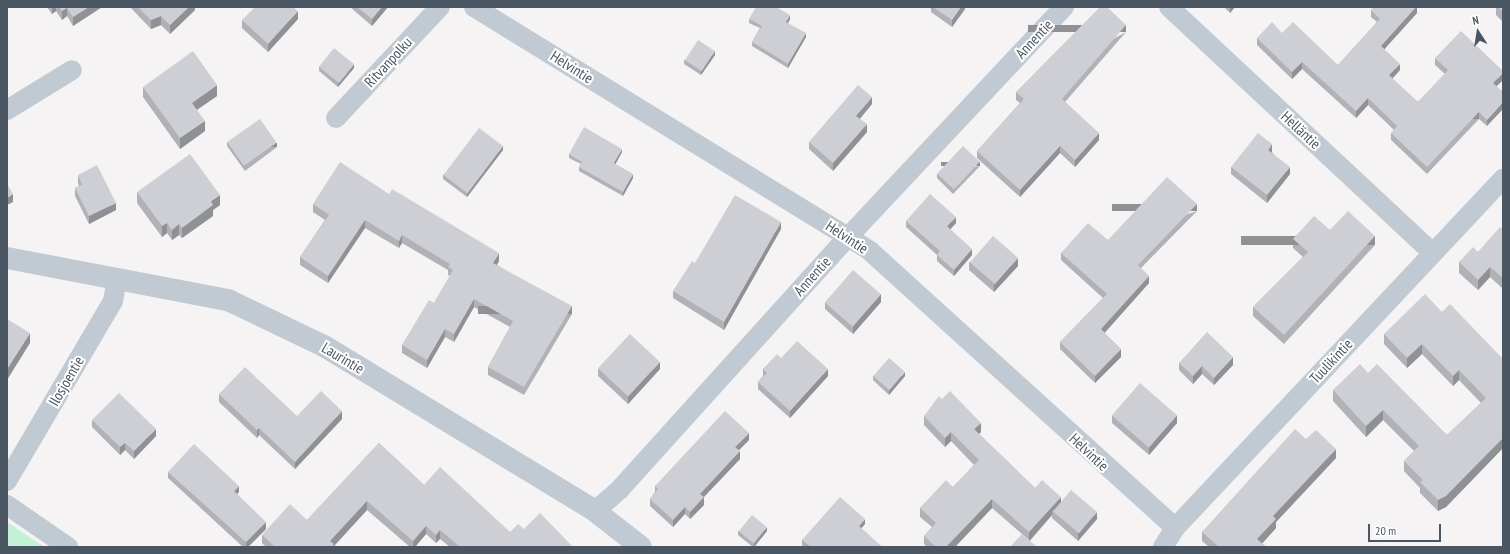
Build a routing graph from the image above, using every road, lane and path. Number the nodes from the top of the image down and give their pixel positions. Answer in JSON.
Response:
{"nodes":[{"id":1,"x":440,"y":7,"type":"edge"},
{"id":2,"x":474,"y":7,"type":"edge"},
{"id":3,"x":1064,"y":7,"type":"edge"},
{"id":4,"x":1169,"y":7,"type":"edge"},
{"id":5,"x":72,"y":70,"type":"dead end"},
{"id":6,"x":7,"y":110,"type":"edge"},
{"id":7,"x":336,"y":118,"type":"dead end"},
{"id":8,"x":1503,"y":179,"type":"edge"},
{"id":9,"x":848,"y":236,"type":"junction"},
{"id":10,"x":1433,"y":253,"type":"junction"},
{"id":11,"x":7,"y":258,"type":"edge"},
{"id":12,"x":117,"y":278,"type":"junction"},
{"id":13,"x":7,"y":481,"type":"edge"},
{"id":14,"x":7,"y":505,"type":"edge"},
{"id":15,"x":596,"y":511,"type":"junction"},
{"id":16,"x":1175,"y":528,"type":"junction"},
{"id":17,"x":68,"y":547,"type":"edge"},
{"id":18,"x":641,"y":547,"type":"edge"},
{"id":19,"x":1163,"y":547,"type":"edge"}],
"edges":[{"from":1,"to":7,"type":"street","name":"Ritvanpolku"},
{"from":2,"to":9,"type":"street","name":"Helvintie"},
{"from":3,"to":9,"type":"street","name":"Annentie"},
{"from":4,"to":10,"type":"street","name":"Helläntie"},
{"from":5,"to":6,"type":"street"},
{"from":8,"to":10,"type":"street","name":"Tuulikintie"},
{"from":9,"to":15,"type":"street","name":"Annentie"},
{"from":9,"to":16,"type":"street","name":"Helvintie"},
{"from":10,"to":16,"type":"street","name":"Tuulikintie"},
{"from":11,"to":12,"type":"street","name":"Laurintie"},
{"from":12,"to":13,"type":"street","name":"Ilosjoentie"},
{"from":12,"to":15,"type":"street","name":"Laurintie"},
{"from":14,"to":17,"type":"street"},
{"from":15,"to":18,"type":"street","name":"Laurintie"},
{"from":16,"to":19,"type":"street","name":"Tuulikintie"}]}
